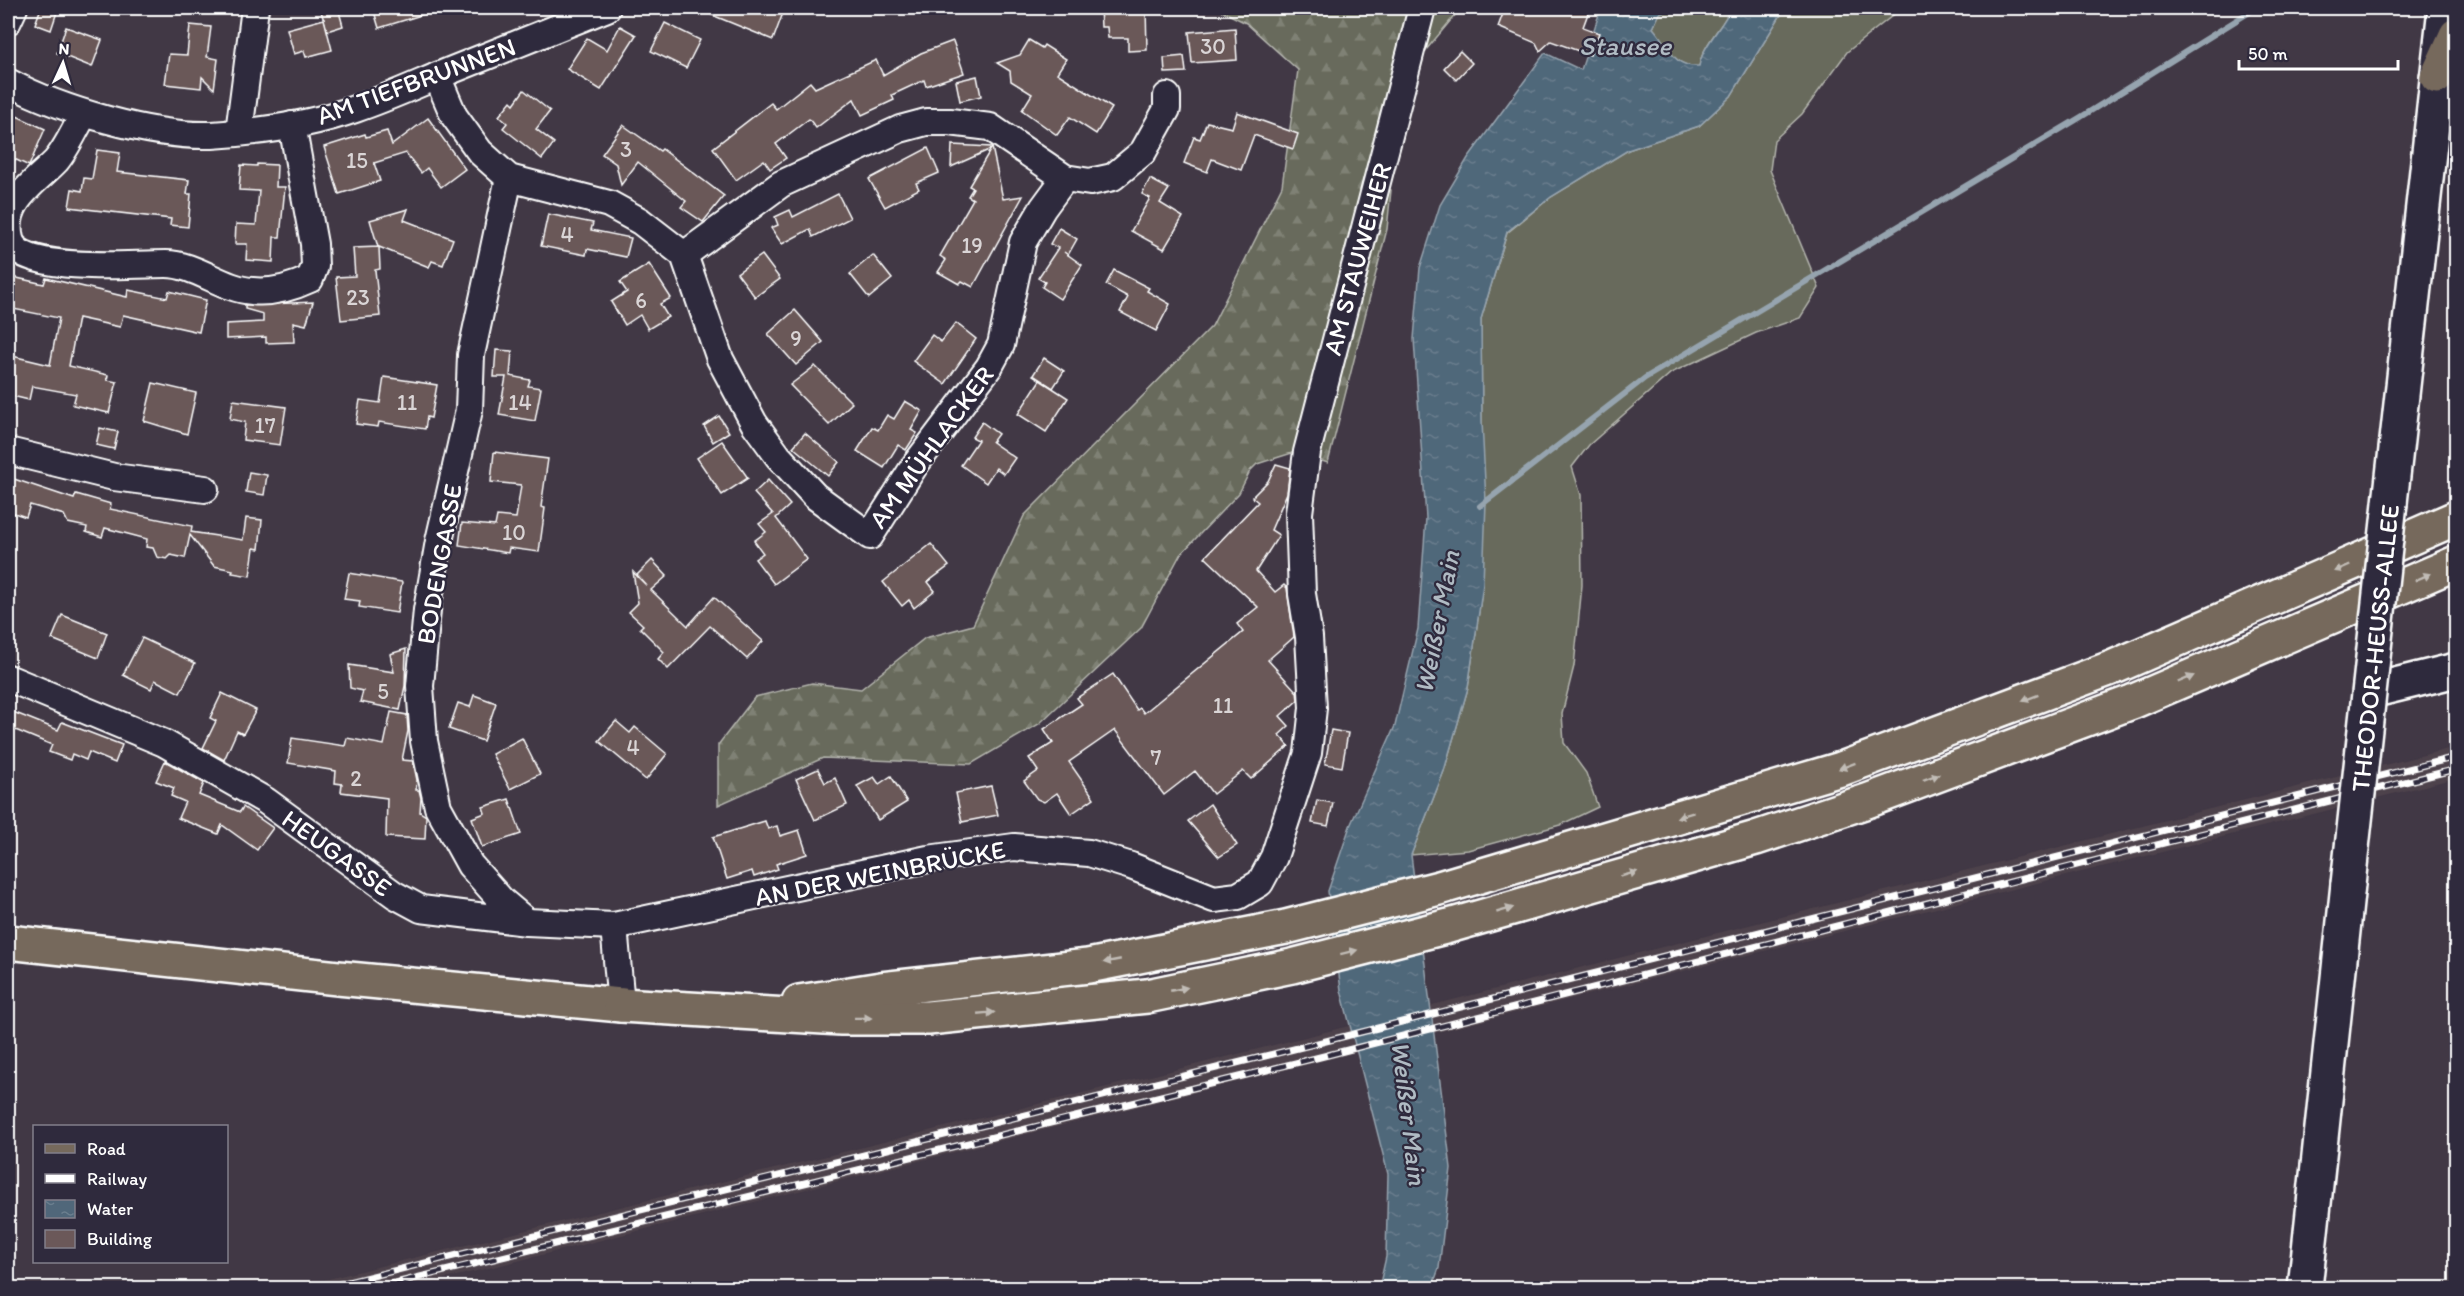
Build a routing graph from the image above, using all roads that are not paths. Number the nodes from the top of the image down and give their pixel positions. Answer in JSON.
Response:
{"nodes":[{"id":1,"x":14,"y":8,"type":"edge"},
{"id":2,"x":255,"y":8,"type":"edge"},
{"id":3,"x":607,"y":8,"type":"edge"},
{"id":4,"x":1422,"y":8,"type":"edge"},
{"id":5,"x":2445,"y":8,"type":"edge"},
{"id":6,"x":8,"y":21,"type":"edge"},
{"id":7,"x":2457,"y":35,"type":"edge"},
{"id":8,"x":437,"y":76,"type":"junction"},
{"id":9,"x":2437,"y":77,"type":"junction"},
{"id":10,"x":8,"y":82,"type":"edge"},
{"id":11,"x":1167,"y":96,"type":"dead end"},
{"id":12,"x":84,"y":114,"type":"junction"},
{"id":13,"x":292,"y":125,"type":"junction"},
{"id":14,"x":239,"y":132,"type":"junction"},
{"id":15,"x":508,"y":178,"type":"junction"},
{"id":16,"x":1065,"y":178,"type":"junction"},
{"id":17,"x":684,"y":255,"type":"junction"},
{"id":18,"x":8,"y":451,"type":"edge"},
{"id":19,"x":205,"y":489,"type":"dead end"},
{"id":20,"x":1299,"y":513,"type":"joint"},
{"id":21,"x":2457,"y":518,"type":"edge"},
{"id":22,"x":2457,"y":563,"type":"edge"},
{"id":23,"x":2457,"y":670,"type":"edge"},
{"id":24,"x":8,"y":678,"type":"edge"},
{"id":25,"x":2371,"y":691,"type":"junction"},
{"id":26,"x":527,"y":922,"type":"junction"},
{"id":27,"x":614,"y":926,"type":"junction"},
{"id":28,"x":8,"y":942,"type":"edge"},
{"id":29,"x":621,"y":1005,"type":"junction"},
{"id":30,"x":741,"y":1011,"type":"junction"},
{"id":31,"x":2305,"y":1288,"type":"edge"}],
"edges":[{"from":1,"to":6,"type":"street"},
{"from":2,"to":14,"type":"street"},
{"from":3,"to":8,"type":"street","name":"AM TIEFBRUNNEN"},
{"from":4,"to":20,"type":"street","name":"AM STAUWEIHER"},
{"from":5,"to":9,"type":"main road","name":"THEODOR-HEUSS-ALLEE"},
{"from":7,"to":9,"type":"main road"},
{"from":8,"to":13,"type":"street","name":"AM TIEFBRUNNEN"},
{"from":8,"to":15,"type":"street"},
{"from":9,"to":25,"type":"main road","name":"THEODOR-HEUSS-ALLEE","bridge":true},
{"from":10,"to":12,"type":"street","name":"AM TIEFBRUNNEN"},
{"from":11,"to":16,"type":"street"},
{"from":12,"to":13,"type":"street","name":"AM TIEFBRUNNEN"},
{"from":12,"to":14,"type":"street","name":"AM TIEFBRUNNEN"},
{"from":13,"to":14,"type":"street","name":"AM TIEFBRUNNEN"},
{"from":15,"to":17,"type":"street"},
{"from":15,"to":26,"type":"street","name":"BODENGASSE"},
{"from":16,"to":17,"type":"street"},
{"from":16,"to":17,"type":"street","name":"AM MÜHLACKER"},
{"from":18,"to":19,"type":"street"},
{"from":20,"to":27,"type":"street","name":"AN DER WEINBRÜCKE"},
{"from":21,"to":30,"type":"main road","one_way":true},
{"from":30,"to":22,"type":"main road","one_way":true},
{"from":23,"to":25,"type":"main road"},
{"from":24,"to":26,"type":"street","name":"HEUGASSE"},
{"from":25,"to":31,"type":"main road","name":"THEODOR-HEUSS-ALLEE","bridge":true},
{"from":26,"to":27,"type":"street","name":"HEUGASSE"},
{"from":27,"to":29,"type":"street"},
{"from":28,"to":29,"type":"main road"},
{"from":29,"to":30,"type":"main road"}]}
